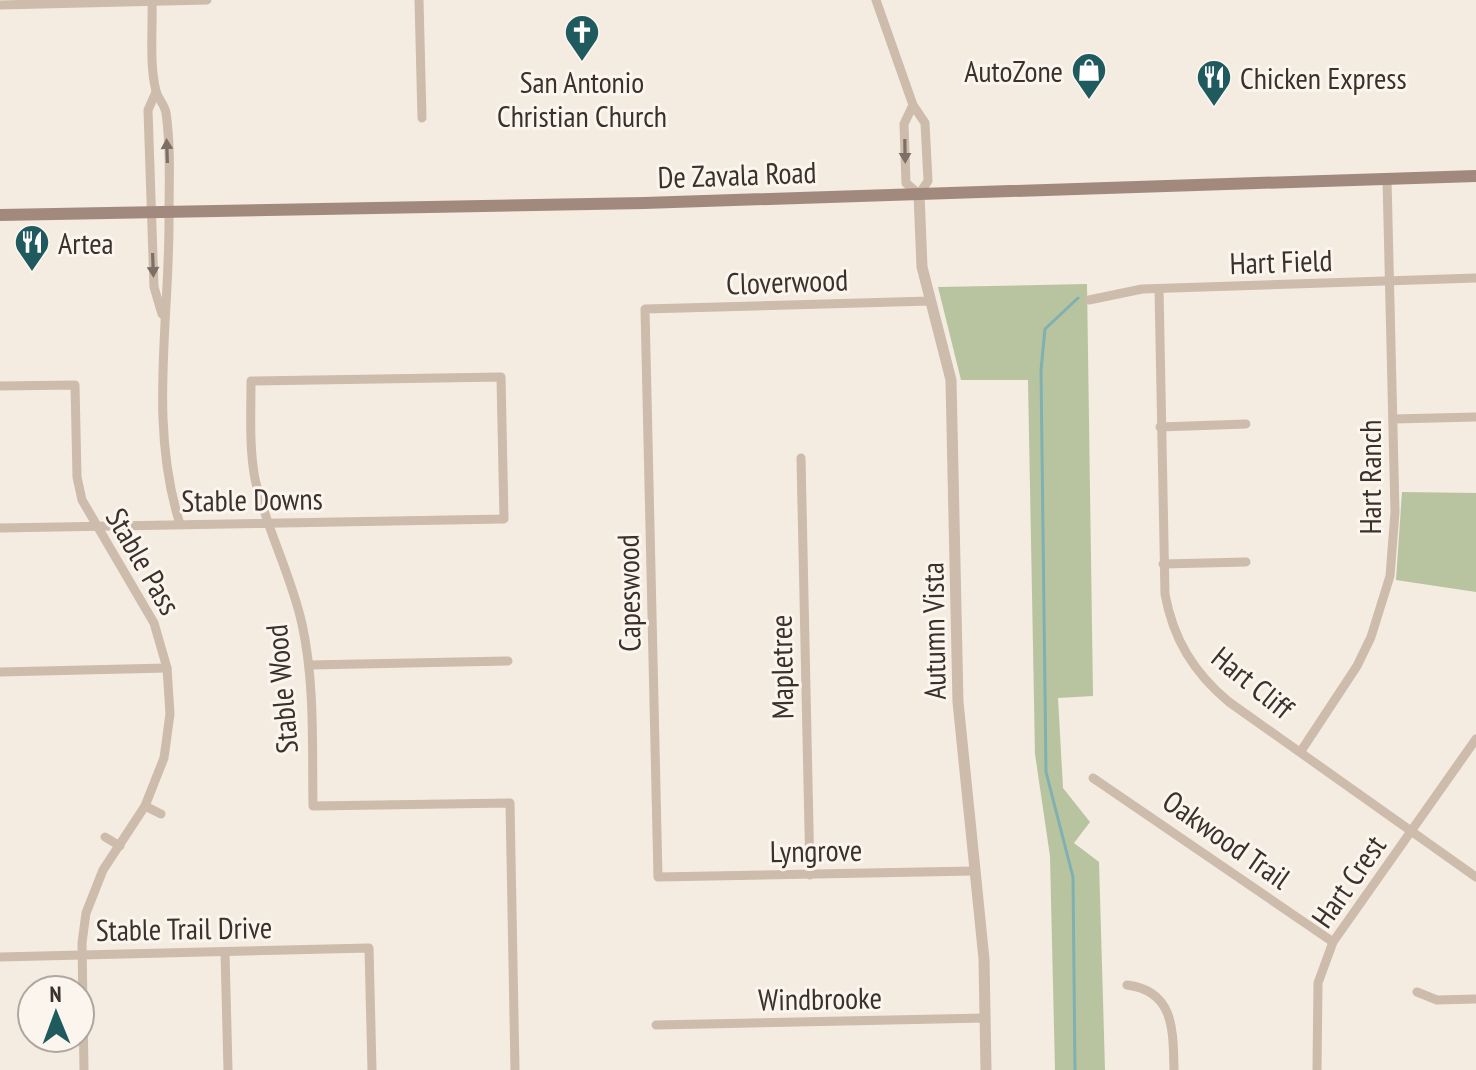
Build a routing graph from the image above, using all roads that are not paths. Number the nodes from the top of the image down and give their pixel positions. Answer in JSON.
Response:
{"nodes":[{"id":1,"x":207,"y":0,"type":"edge"},
{"id":2,"x":419,"y":0,"type":"edge"},
{"id":3,"x":876,"y":0,"type":"edge"},
{"id":4,"x":152,"y":1,"type":"edge"},
{"id":5,"x":0,"y":5,"type":"edge"},
{"id":6,"x":156,"y":92,"type":"junction"},
{"id":7,"x":913,"y":105,"type":"junction"},
{"id":8,"x":422,"y":118,"type":"dead end"},
{"id":9,"x":1476,"y":176,"type":"edge"},
{"id":10,"x":1387,"y":179,"type":"junction"},
{"id":11,"x":919,"y":194,"type":"junction"},
{"id":12,"x":151,"y":212,"type":"junction"},
{"id":13,"x":169,"y":212,"type":"junction"},
{"id":14,"x":0,"y":215,"type":"edge"},
{"id":15,"x":1476,"y":278,"type":"edge"},
{"id":16,"x":1390,"y":281,"type":"junction"},
{"id":17,"x":1159,"y":289,"type":"junction"},
{"id":18,"x":1089,"y":300,"type":"dead end"},
{"id":19,"x":930,"y":301,"type":"junction"},
{"id":20,"x":645,"y":309,"type":"joint"},
{"id":21,"x":163,"y":317,"type":"junction"},
{"id":22,"x":0,"y":386,"type":"edge"},
{"id":23,"x":1476,"y":417,"type":"edge"},
{"id":24,"x":1393,"y":419,"type":"junction"},
{"id":25,"x":1246,"y":424,"type":"dead end"},
{"id":26,"x":1160,"y":427,"type":"junction"},
{"id":27,"x":801,"y":458,"type":"dead end"},
{"id":28,"x":504,"y":519,"type":"joint"},
{"id":29,"x":270,"y":522,"type":"junction"},
{"id":30,"x":180,"y":524,"type":"junction"},
{"id":31,"x":95,"y":526,"type":"junction"},
{"id":32,"x":0,"y":528,"type":"edge"},
{"id":33,"x":1246,"y":562,"type":"dead end"},
{"id":34,"x":1163,"y":564,"type":"junction"},
{"id":35,"x":508,"y":661,"type":"dead end"},
{"id":36,"x":309,"y":665,"type":"junction"},
{"id":37,"x":167,"y":668,"type":"junction"},
{"id":38,"x":0,"y":672,"type":"edge"},
{"id":39,"x":1476,"y":739,"type":"edge"},
{"id":40,"x":1301,"y":751,"type":"junction"},
{"id":41,"x":1093,"y":778,"type":"dead end"},
{"id":42,"x":145,"y":806,"type":"junction"},
{"id":43,"x":161,"y":814,"type":"dead end"},
{"id":44,"x":1413,"y":829,"type":"junction"},
{"id":45,"x":105,"y":837,"type":"dead end"},
{"id":46,"x":120,"y":846,"type":"junction"},
{"id":47,"x":974,"y":871,"type":"junction"},
{"id":48,"x":810,"y":875,"type":"junction"},
{"id":49,"x":658,"y":877,"type":"joint"},
{"id":50,"x":1476,"y":877,"type":"edge"},
{"id":51,"x":1333,"y":942,"type":"junction"},
{"id":52,"x":225,"y":952,"type":"junction"},
{"id":53,"x":82,"y":955,"type":"junction"},
{"id":54,"x":0,"y":957,"type":"edge"},
{"id":55,"x":1127,"y":985,"type":"dead end"},
{"id":56,"x":1417,"y":992,"type":"dead end"},
{"id":57,"x":1476,"y":999,"type":"edge"},
{"id":58,"x":985,"y":1018,"type":"junction"},
{"id":59,"x":656,"y":1025,"type":"dead end"},
{"id":60,"x":84,"y":1070,"type":"edge"},
{"id":61,"x":228,"y":1070,"type":"edge"},
{"id":62,"x":372,"y":1070,"type":"edge"},
{"id":63,"x":515,"y":1070,"type":"edge"},
{"id":64,"x":986,"y":1070,"type":"edge"},
{"id":65,"x":1174,"y":1070,"type":"edge"},
{"id":66,"x":1317,"y":1070,"type":"edge"}],
"edges":[{"from":1,"to":4,"type":"street"},
{"from":2,"to":8,"type":"street"},
{"from":3,"to":7,"type":"street","name":"Autumn Vista"},
{"from":4,"to":5,"type":"street"},
{"from":4,"to":6,"type":"street"},
{"from":6,"to":12,"type":"street"},
{"from":13,"to":6,"type":"street","one_way":true},
{"from":7,"to":11,"type":"street","name":"Autumn Vista"},
{"from":7,"to":11,"type":"street","name":"Autumn Vista","one_way":true},
{"from":9,"to":10,"type":"main road","name":"De Zavala Road"},
{"from":10,"to":11,"type":"main road","name":"De Zavala Road"},
{"from":10,"to":16,"type":"street","name":"Hart Ranch"},
{"from":11,"to":13,"type":"main road","name":"De Zavala Road"},
{"from":11,"to":19,"type":"street","name":"Autumn Vista"},
{"from":12,"to":13,"type":"main road","name":"De Zavala Road"},
{"from":12,"to":14,"type":"main road","name":"De Zavala Road"},
{"from":12,"to":21,"type":"street","one_way":true},
{"from":13,"to":21,"type":"street"},
{"from":15,"to":16,"type":"street","name":"Hart Field"},
{"from":16,"to":17,"type":"street","name":"Hart Field"},
{"from":16,"to":24,"type":"street","name":"Hart Ranch"},
{"from":17,"to":18,"type":"street","name":"Hart Field"},
{"from":17,"to":26,"type":"street","name":"Hart Cliff"},
{"from":19,"to":20,"type":"street","name":"Cloverwood"},
{"from":19,"to":47,"type":"street","name":"Autumn Vista"},
{"from":20,"to":49,"type":"street","name":"Capeswood"},
{"from":21,"to":30,"type":"street"},
{"from":22,"to":31,"type":"street","name":"Stable Pass"},
{"from":23,"to":24,"type":"street"},
{"from":24,"to":40,"type":"street","name":"Hart Ranch"},
{"from":25,"to":26,"type":"street"},
{"from":26,"to":34,"type":"street","name":"Hart Cliff"},
{"from":27,"to":48,"type":"street","name":"Mapletree"},
{"from":28,"to":29,"type":"street","name":"Stable Downs"},
{"from":28,"to":29,"type":"street","name":"Stable Wood"},
{"from":29,"to":30,"type":"street","name":"Stable Downs"},
{"from":29,"to":36,"type":"street","name":"Stable Wood"},
{"from":30,"to":31,"type":"street","name":"Stable Downs"},
{"from":31,"to":32,"type":"street","name":"Stable Downs"},
{"from":31,"to":37,"type":"street","name":"Stable Pass"},
{"from":33,"to":34,"type":"street"},
{"from":34,"to":40,"type":"street","name":"Hart Cliff"},
{"from":35,"to":36,"type":"street"},
{"from":36,"to":63,"type":"street","name":"Stable Wood"},
{"from":37,"to":38,"type":"street"},
{"from":37,"to":42,"type":"street","name":"Stable Pass"},
{"from":39,"to":44,"type":"street","name":"Hart Crest"},
{"from":40,"to":44,"type":"street","name":"Hart Cliff"},
{"from":41,"to":51,"type":"street","name":"Oakwood Trail"},
{"from":42,"to":43,"type":"street"},
{"from":42,"to":46,"type":"street","name":"Stable Pass"},
{"from":44,"to":50,"type":"street","name":"Hart Cliff"},
{"from":44,"to":51,"type":"street","name":"Hart Crest"},
{"from":45,"to":46,"type":"street"},
{"from":46,"to":53,"type":"street","name":"Stable Pass"},
{"from":47,"to":48,"type":"street","name":"Lyngrove"},
{"from":47,"to":58,"type":"street","name":"Autumn Vista"},
{"from":48,"to":49,"type":"street","name":"Lyngrove"},
{"from":51,"to":66,"type":"street","name":"Hart Crest"},
{"from":52,"to":53,"type":"street","name":"Stable Trail Drive"},
{"from":52,"to":61,"type":"street"},
{"from":52,"to":62,"type":"street","name":"Stable Trail Drive"},
{"from":53,"to":54,"type":"street","name":"Stable Trail Drive"},
{"from":53,"to":60,"type":"street","name":"Stable Pass"},
{"from":55,"to":65,"type":"street"},
{"from":56,"to":57,"type":"street"},
{"from":58,"to":59,"type":"street","name":"Windbrooke"},
{"from":58,"to":64,"type":"street","name":"Autumn Vista"}]}
